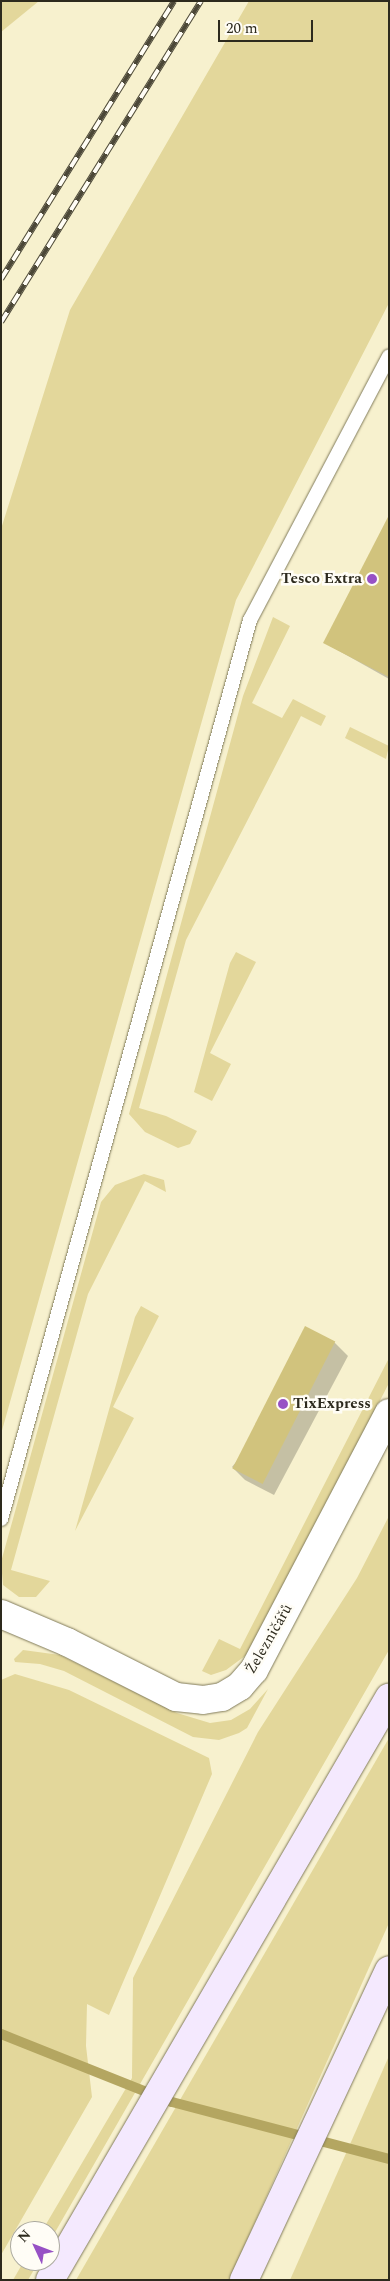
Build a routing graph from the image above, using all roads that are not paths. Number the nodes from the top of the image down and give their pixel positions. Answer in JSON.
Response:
{"nodes":[{"id":1,"x":389,"y":356,"type":"edge"},
{"id":2,"x":389,"y":1413,"type":"edge"},
{"id":3,"x":1,"y":1519,"type":"edge"},
{"id":4,"x":1,"y":1614,"type":"edge"},
{"id":5,"x":389,"y":1698,"type":"edge"},
{"id":6,"x":389,"y":1970,"type":"edge"},
{"id":7,"x":50,"y":2280,"type":"edge"},
{"id":8,"x":244,"y":2280,"type":"edge"}],
"edges":[{"from":1,"to":3,"type":"lane"},
{"from":2,"to":4,"type":"street","name":"Železničářů"},
{"from":5,"to":7,"type":"main road"},
{"from":6,"to":8,"type":"main road"}]}
